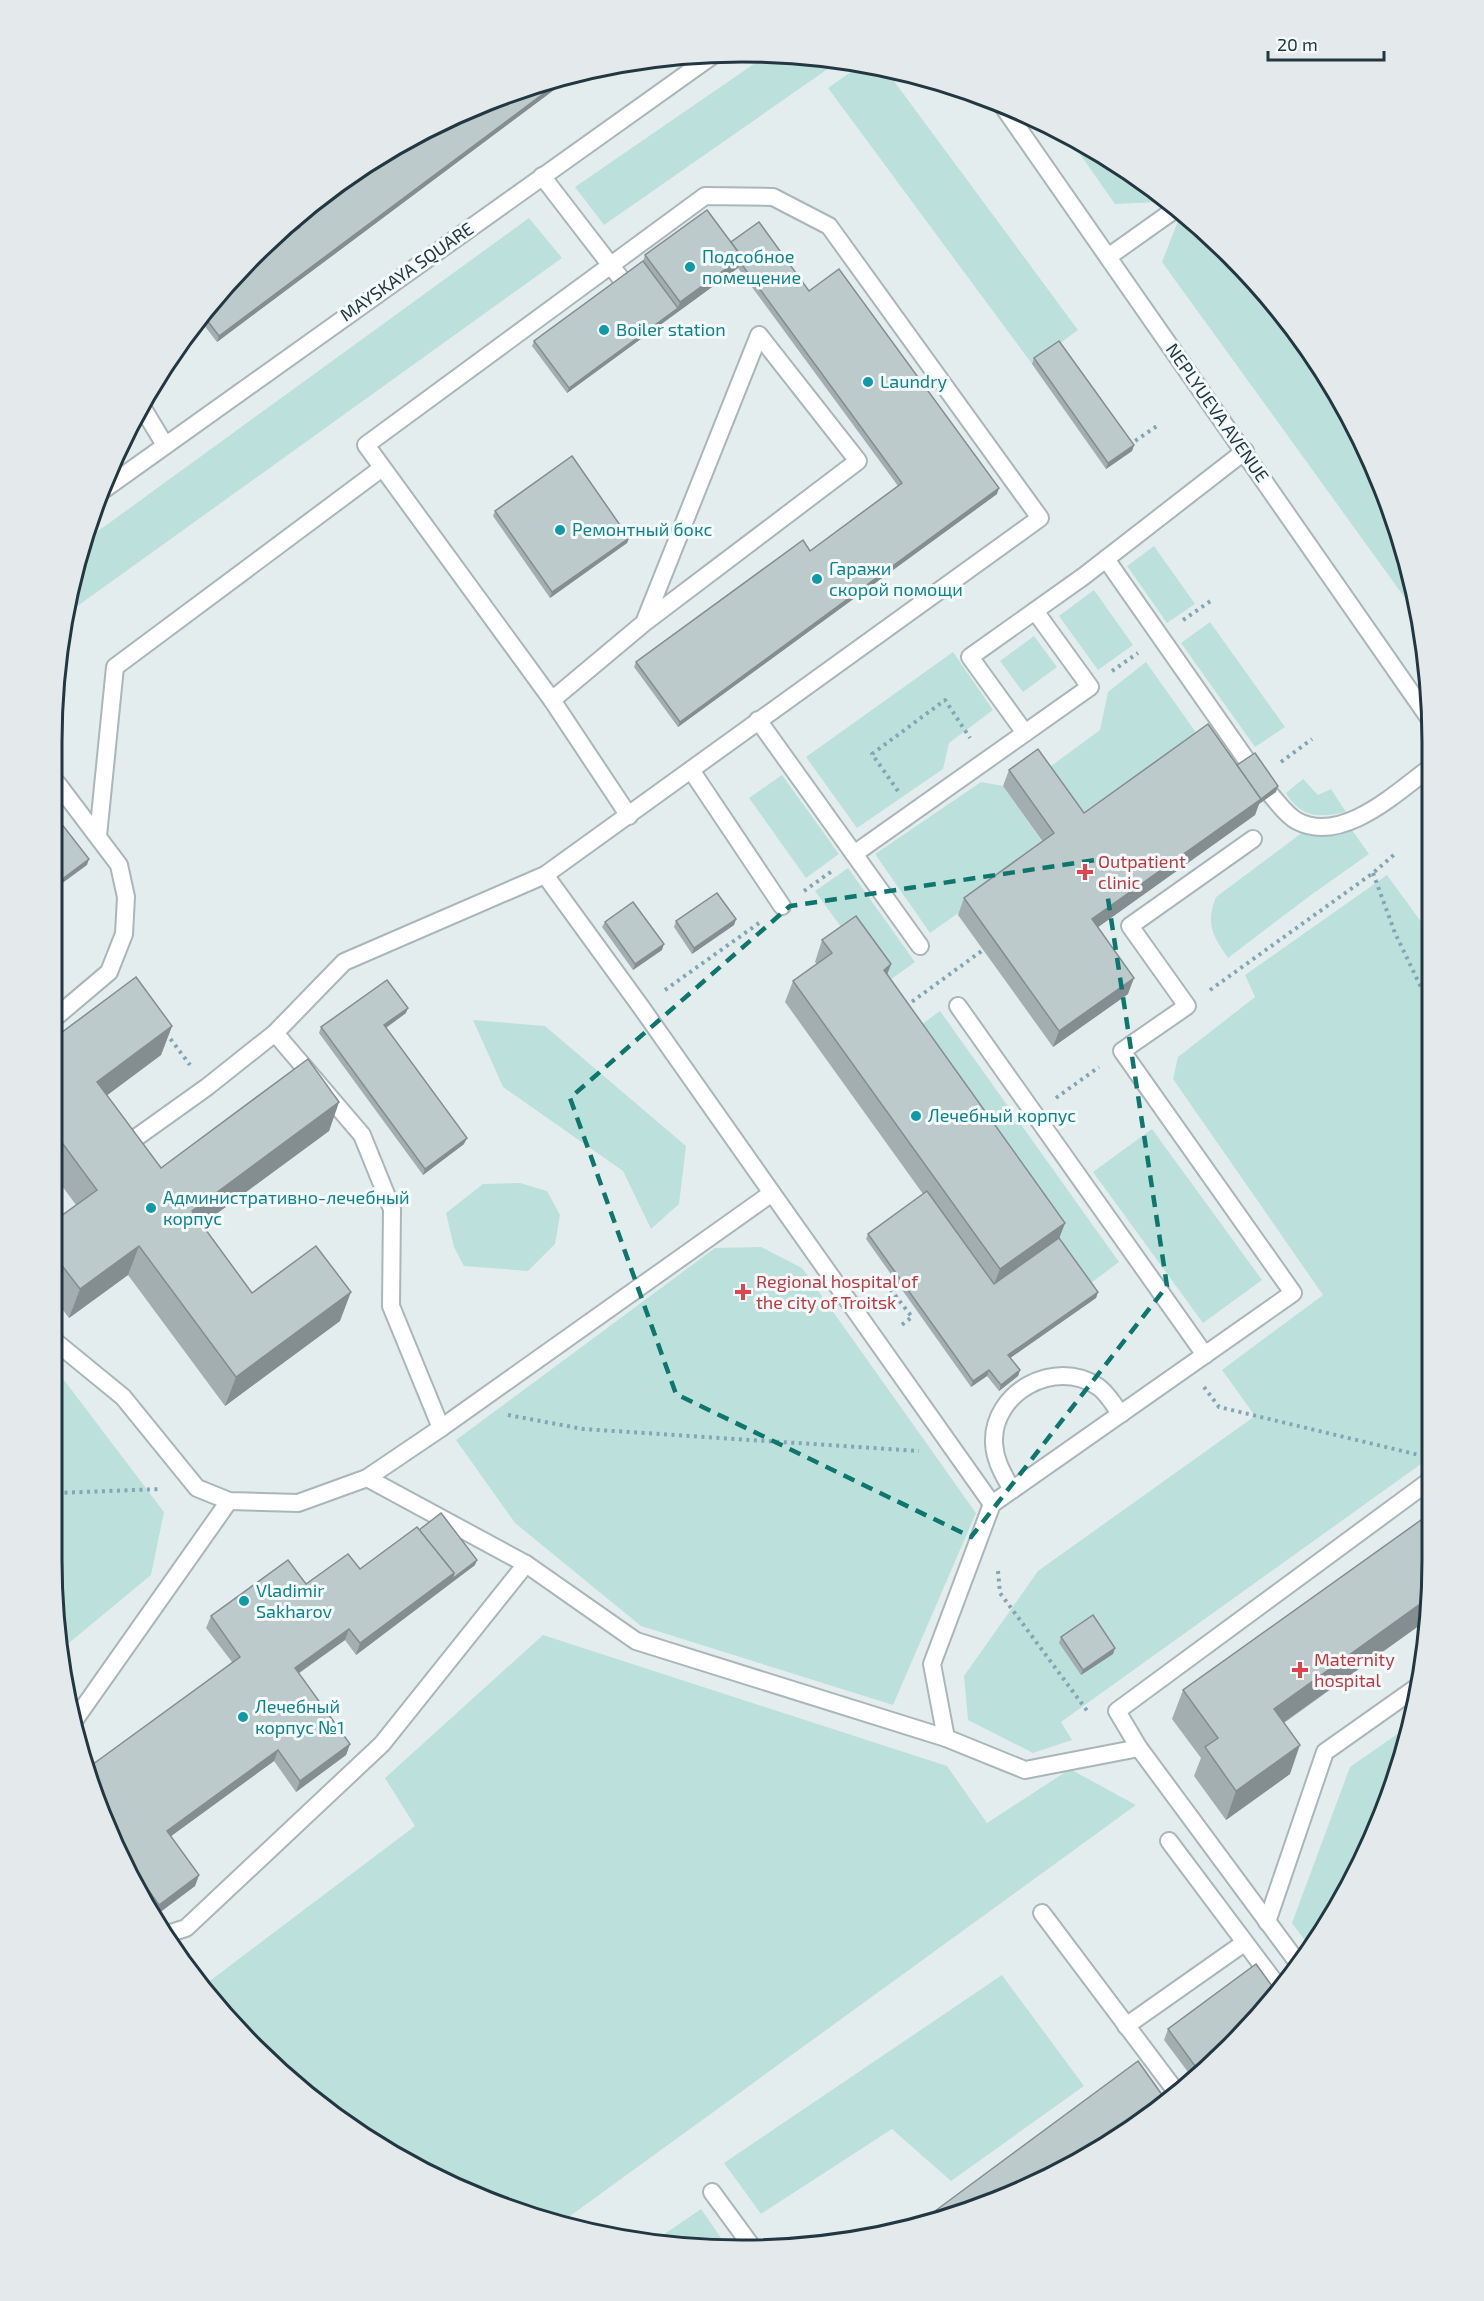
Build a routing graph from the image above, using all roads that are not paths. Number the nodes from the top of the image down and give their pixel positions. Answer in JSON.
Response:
{"nodes":[{"id":1,"x":702,"y":63,"type":"edge"},
{"id":2,"x":1010,"y":117,"type":"edge"},
{"id":3,"x":542,"y":176,"type":"junction"},
{"id":4,"x":1170,"y":213,"type":"edge"},
{"id":5,"x":1108,"y":257,"type":"junction"},
{"id":6,"x":610,"y":264,"type":"junction"},
{"id":7,"x":622,"y":280,"type":"edge"},
{"id":8,"x":146,"y":414,"type":"edge"},
{"id":9,"x":165,"y":445,"type":"junction"},
{"id":10,"x":1245,"y":451,"type":"junction"},
{"id":11,"x":382,"y":468,"type":"junction"},
{"id":12,"x":113,"y":483,"type":"edge"},
{"id":13,"x":1106,"y":559,"type":"junction"},
{"id":14,"x":1035,"y":611,"type":"junction"},
{"id":15,"x":644,"y":623,"type":"junction"},
{"id":16,"x":552,"y":700,"type":"junction"},
{"id":17,"x":1421,"y":707,"type":"edge"},
{"id":18,"x":758,"y":720,"type":"junction"},
{"id":19,"x":1025,"y":733,"type":"junction"},
{"id":20,"x":691,"y":770,"type":"junction"},
{"id":21,"x":1422,"y":774,"type":"edge"},
{"id":22,"x":62,"y":789,"type":"edge"},
{"id":23,"x":629,"y":816,"type":"junction"},
{"id":24,"x":98,"y":836,"type":"junction"},
{"id":25,"x":1253,"y":839,"type":"dead end"},
{"id":26,"x":854,"y":854,"type":"junction"},
{"id":27,"x":545,"y":875,"type":"junction"},
{"id":28,"x":782,"y":906,"type":"road end"},
{"id":29,"x":920,"y":946,"type":"dead end"},
{"id":30,"x":958,"y":1006,"type":"dead end"},
{"id":31,"x":62,"y":1012,"type":"edge"},
{"id":32,"x":275,"y":1033,"type":"junction"},
{"id":33,"x":129,"y":1142,"type":"edge"},
{"id":34,"x":772,"y":1193,"type":"junction"},
{"id":35,"x":62,"y":1347,"type":"edge"},
{"id":36,"x":1205,"y":1355,"type":"junction"},
{"id":37,"x":1121,"y":1414,"type":"junction"},
{"id":38,"x":441,"y":1428,"type":"junction"},
{"id":39,"x":367,"y":1478,"type":"junction"},
{"id":40,"x":1422,"y":1486,"type":"edge"},
{"id":41,"x":1012,"y":1490,"type":"junction"},
{"id":42,"x":229,"y":1501,"type":"junction"},
{"id":43,"x":992,"y":1504,"type":"junction"},
{"id":44,"x":526,"y":1564,"type":"junction"},
{"id":45,"x":1409,"y":1693,"type":"edge"},
{"id":46,"x":80,"y":1713,"type":"edge"},
{"id":47,"x":946,"y":1738,"type":"junction"},
{"id":48,"x":1139,"y":1748,"type":"junction"},
{"id":49,"x":1169,"y":1841,"type":"dead end"},
{"id":50,"x":1042,"y":1913,"type":"dead end"},
{"id":51,"x":1267,"y":1922,"type":"junction"},
{"id":52,"x":173,"y":1932,"type":"edge"},
{"id":53,"x":1244,"y":1943,"type":"junction"},
{"id":54,"x":1293,"y":1957,"type":"edge"},
{"id":55,"x":1275,"y":1982,"type":"edge"},
{"id":56,"x":1126,"y":2026,"type":"junction"},
{"id":57,"x":1173,"y":2086,"type":"edge"},
{"id":58,"x":712,"y":2192,"type":"dead end"},
{"id":59,"x":747,"y":2240,"type":"edge"}],
"edges":[{"from":1,"to":3,"type":"street","name":"MAYSKAYA SQUARE"},
{"from":2,"to":5,"type":"street","name":"NEPLYUEVA AVENUE"},
{"from":3,"to":6,"type":"street"},
{"from":3,"to":9,"type":"street","name":"MAYSKAYA SQUARE"},
{"from":4,"to":5,"type":"street"},
{"from":5,"to":10,"type":"street","name":"NEPLYUEVA AVENUE"},
{"from":6,"to":7,"type":"street"},
{"from":6,"to":11,"type":"street"},
{"from":6,"to":18,"type":"street"},
{"from":8,"to":9,"type":"street"},
{"from":9,"to":12,"type":"street","name":"MAYSKAYA SQUARE"},
{"from":10,"to":13,"type":"street"},
{"from":10,"to":17,"type":"street","name":"NEPLYUEVA AVENUE"},
{"from":11,"to":16,"type":"street"},
{"from":11,"to":24,"type":"street"},
{"from":13,"to":14,"type":"street"},
{"from":13,"to":21,"type":"street"},
{"from":14,"to":19,"type":"street"},
{"from":14,"to":19,"type":"street"},
{"from":15,"to":15,"type":"street"},
{"from":15,"to":16,"type":"street"},
{"from":16,"to":23,"type":"street"},
{"from":18,"to":20,"type":"street"},
{"from":18,"to":26,"type":"street"},
{"from":19,"to":26,"type":"street"},
{"from":20,"to":23,"type":"street"},
{"from":20,"to":28,"type":"street"},
{"from":22,"to":24,"type":"street"},
{"from":23,"to":27,"type":"street"},
{"from":24,"to":31,"type":"street"},
{"from":25,"to":36,"type":"street"},
{"from":26,"to":29,"type":"street"},
{"from":27,"to":32,"type":"street"},
{"from":27,"to":34,"type":"street"},
{"from":30,"to":36,"type":"street"},
{"from":32,"to":33,"type":"street"},
{"from":32,"to":38,"type":"street"},
{"from":34,"to":38,"type":"street"},
{"from":34,"to":43,"type":"street"},
{"from":35,"to":42,"type":"street"},
{"from":36,"to":37,"type":"street"},
{"from":37,"to":41,"type":"street"},
{"from":37,"to":41,"type":"street"},
{"from":38,"to":39,"type":"street"},
{"from":39,"to":42,"type":"street"},
{"from":39,"to":44,"type":"street"},
{"from":40,"to":48,"type":"street"},
{"from":41,"to":43,"type":"street"},
{"from":42,"to":46,"type":"street"},
{"from":43,"to":47,"type":"street"},
{"from":44,"to":47,"type":"street"},
{"from":44,"to":52,"type":"street"},
{"from":45,"to":51,"type":"street"},
{"from":47,"to":48,"type":"street"},
{"from":48,"to":51,"type":"street"},
{"from":49,"to":53,"type":"street"},
{"from":50,"to":56,"type":"street"},
{"from":51,"to":54,"type":"street"},
{"from":53,"to":55,"type":"street"},
{"from":53,"to":56,"type":"street"},
{"from":56,"to":57,"type":"street"},
{"from":58,"to":59,"type":"street"}]}
